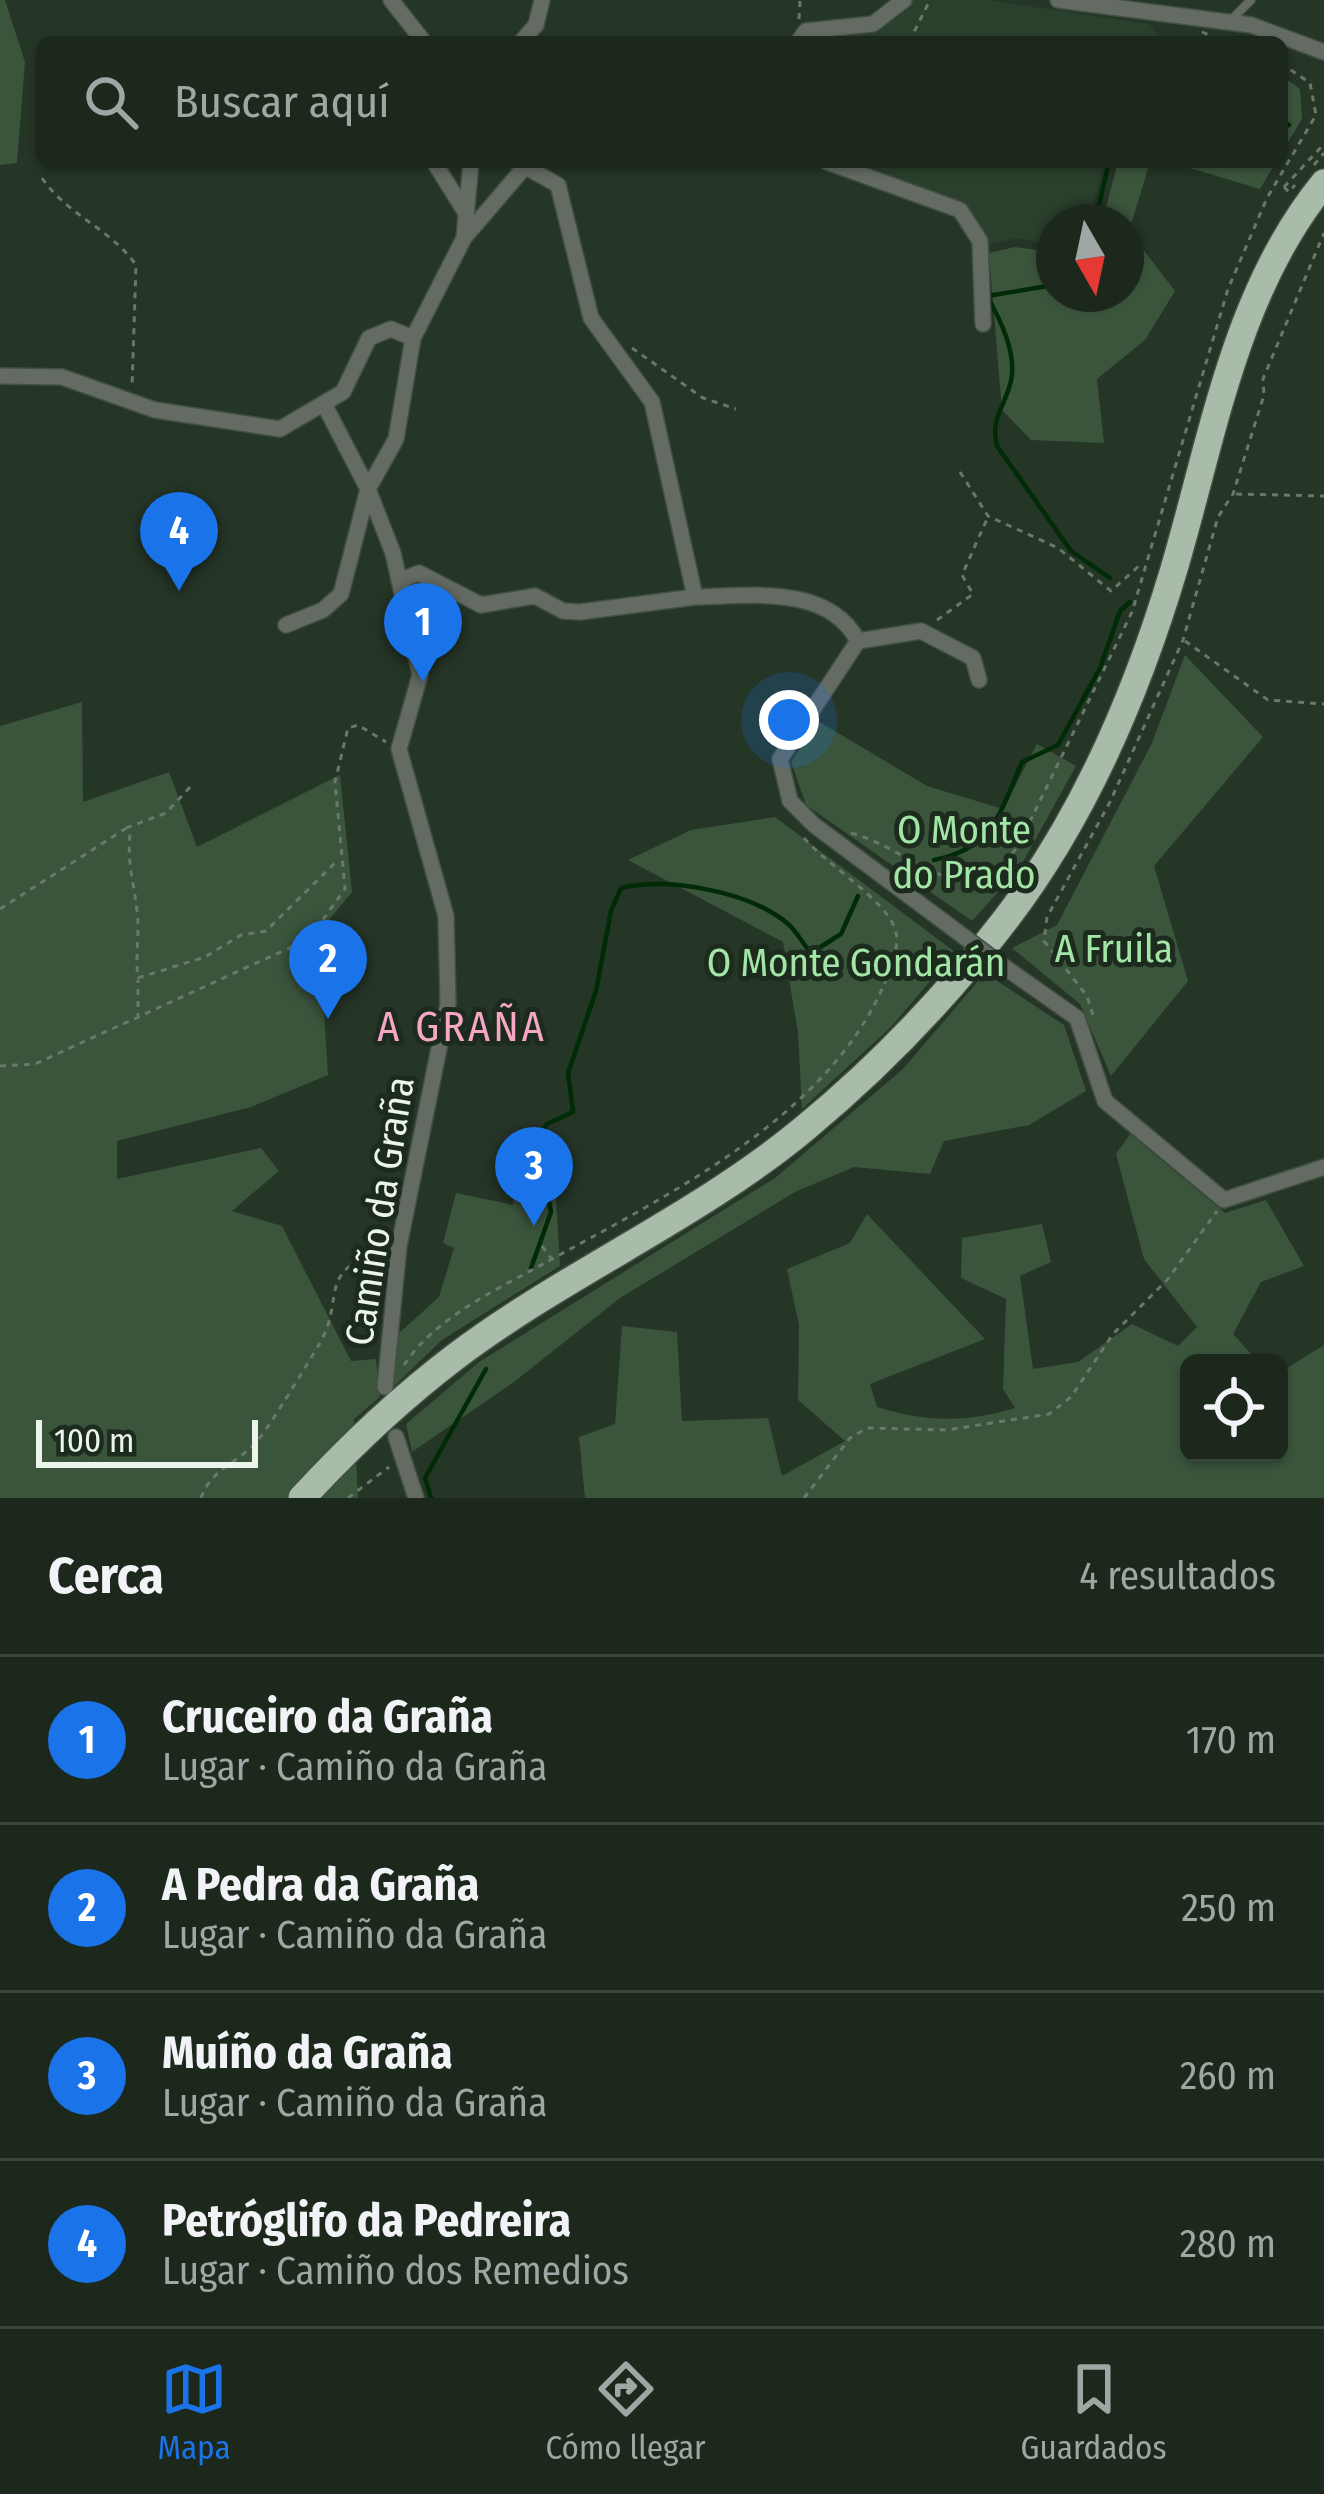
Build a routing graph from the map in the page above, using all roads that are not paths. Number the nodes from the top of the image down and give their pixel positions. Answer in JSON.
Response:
{"nodes":[{"id":1,"x":391,"y":0,"type":"edge"},
{"id":2,"x":542,"y":0,"type":"edge"},
{"id":3,"x":904,"y":0,"type":"edge"},
{"id":4,"x":1058,"y":0,"type":"edge"},
{"id":5,"x":1251,"y":0,"type":"edge"},
{"id":6,"x":1230,"y":21,"type":"junction"},
{"id":7,"x":419,"y":36,"type":"edge"},
{"id":8,"x":526,"y":36,"type":"edge"},
{"id":9,"x":802,"y":36,"type":"edge"},
{"id":10,"x":1284,"y":36,"type":"edge"},
{"id":11,"x":1288,"y":37,"type":"edge"},
{"id":12,"x":1324,"y":41,"type":"edge"},
{"id":13,"x":1306,"y":42,"type":"junction"},
{"id":14,"x":1324,"y":52,"type":"edge"},
{"id":15,"x":438,"y":168,"type":"edge"},
{"id":16,"x":471,"y":168,"type":"edge"},
{"id":17,"x":520,"y":168,"type":"edge"},
{"id":18,"x":532,"y":168,"type":"edge"},
{"id":19,"x":844,"y":168,"type":"edge"},
{"id":20,"x":1324,"y":183,"type":"edge"},
{"id":21,"x":464,"y":209,"type":"junction"},
{"id":22,"x":464,"y":238,"type":"junction"},
{"id":23,"x":983,"y":323,"type":"dead end"},
{"id":24,"x":413,"y":338,"type":"junction"},
{"id":25,"x":0,"y":376,"type":"edge"},
{"id":26,"x":324,"y":404,"type":"junction"},
{"id":27,"x":368,"y":489,"type":"junction"},
{"id":28,"x":400,"y":581,"type":"junction"},
{"id":29,"x":694,"y":597,"type":"junction"},
{"id":30,"x":286,"y":626,"type":"dead end"},
{"id":31,"x":858,"y":641,"type":"junction"},
{"id":32,"x":979,"y":680,"type":"dead end"},
{"id":33,"x":1324,"y":1167,"type":"edge"},
{"id":34,"x":385,"y":1384,"type":"road end"},
{"id":35,"x":396,"y":1437,"type":"dead end"},
{"id":36,"x":302,"y":1498,"type":"edge"},
{"id":37,"x":416,"y":1498,"type":"edge"}],
"edges":[{"from":1,"to":7,"type":"street"},
{"from":2,"to":8,"type":"street"},
{"from":3,"to":9,"type":"street"},
{"from":4,"to":6,"type":"street"},
{"from":5,"to":6,"type":"lane"},
{"from":6,"to":10,"type":"street"},
{"from":11,"to":13,"type":"street"},
{"from":12,"to":13,"type":"street"},
{"from":13,"to":14,"type":"street"},
{"from":15,"to":21,"type":"street"},
{"from":16,"to":21,"type":"street"},
{"from":17,"to":22,"type":"street"},
{"from":18,"to":29,"type":"street"},
{"from":19,"to":23,"type":"street"},
{"from":20,"to":36,"type":"highway"},
{"from":21,"to":22,"type":"street"},
{"from":22,"to":24,"type":"street"},
{"from":24,"to":26,"type":"street"},
{"from":24,"to":27,"type":"street"},
{"from":25,"to":26,"type":"street"},
{"from":26,"to":27,"type":"street"},
{"from":27,"to":28,"type":"street"},
{"from":27,"to":30,"type":"street"},
{"from":28,"to":29,"type":"street"},
{"from":28,"to":34,"type":"street","name":"Camiño da Graña"},
{"from":29,"to":31,"type":"street"},
{"from":31,"to":32,"type":"street"},
{"from":31,"to":33,"type":"street","bridge":true},
{"from":35,"to":37,"type":"street"}]}
